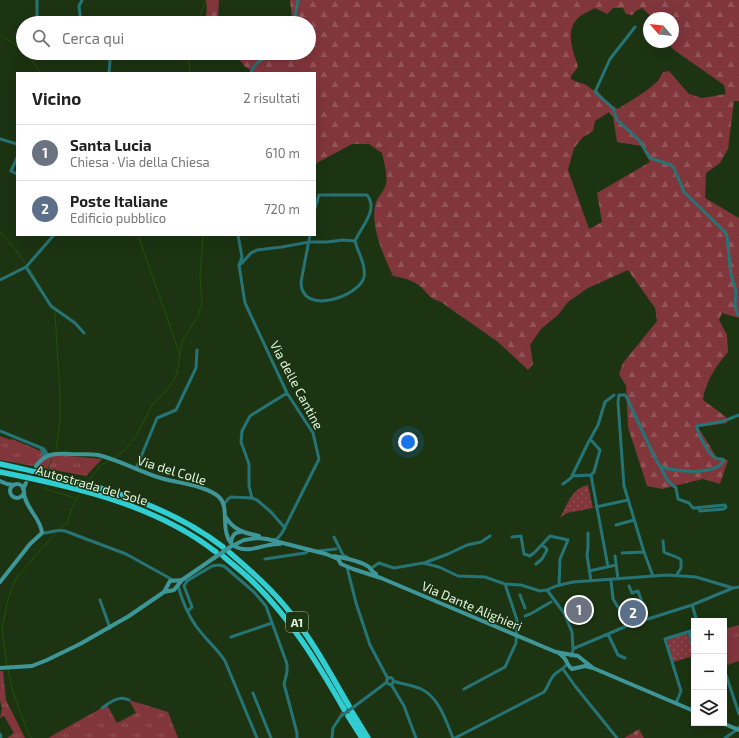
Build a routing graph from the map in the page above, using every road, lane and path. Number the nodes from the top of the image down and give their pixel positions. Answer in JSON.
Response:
{"nodes":[{"id":1,"x":37,"y":0,"type":"edge"},
{"id":2,"x":82,"y":0,"type":"edge"},
{"id":3,"x":298,"y":0,"type":"edge"},
{"id":4,"x":36,"y":16,"type":"edge"},
{"id":5,"x":80,"y":16,"type":"edge"},
{"id":6,"x":295,"y":16,"type":"edge"},
{"id":7,"x":636,"y":27,"type":"dead end"},
{"id":8,"x":109,"y":60,"type":"edge"},
{"id":9,"x":262,"y":60,"type":"edge"},
{"id":10,"x":109,"y":72,"type":"edge"},
{"id":11,"x":251,"y":72,"type":"edge"},
{"id":12,"x":0,"y":139,"type":"edge"},
{"id":13,"x":16,"y":144,"type":"edge"},
{"id":14,"x":16,"y":160,"type":"edge"},
{"id":15,"x":16,"y":174,"type":"edge"},
{"id":16,"x":316,"y":205,"type":"edge"},
{"id":17,"x":53,"y":236,"type":"edge"},
{"id":18,"x":238,"y":236,"type":"edge"},
{"id":19,"x":310,"y":236,"type":"edge"},
{"id":20,"x":355,"y":241,"type":"junction"},
{"id":21,"x":309,"y":242,"type":"junction"},
{"id":22,"x":239,"y":265,"type":"junction"},
{"id":23,"x":26,"y":267,"type":"junction"},
{"id":24,"x":0,"y":280,"type":"edge"},
{"id":25,"x":739,"y":315,"type":"edge"},
{"id":26,"x":84,"y":333,"type":"dead end"},
{"id":27,"x":196,"y":350,"type":"dead end"},
{"id":28,"x":288,"y":393,"type":"junction"},
{"id":29,"x":614,"y":395,"type":"dead end"},
{"id":30,"x":739,"y":415,"type":"edge"},
{"id":31,"x":0,"y":431,"type":"edge"},
{"id":32,"x":590,"y":439,"type":"junction"},
{"id":33,"x":46,"y":456,"type":"junction"},
{"id":34,"x":0,"y":464,"type":"edge"},
{"id":35,"x":36,"y":466,"type":"dead end"},
{"id":36,"x":661,"y":467,"type":"junction"},
{"id":37,"x":136,"y":469,"type":"junction"},
{"id":38,"x":0,"y":472,"type":"edge"},
{"id":39,"x":591,"y":475,"type":"junction"},
{"id":40,"x":572,"y":476,"type":"junction"},
{"id":41,"x":0,"y":481,"type":"edge"},
{"id":42,"x":7,"y":484,"type":"junction"},
{"id":43,"x":564,"y":484,"type":"dead end"},
{"id":44,"x":16,"y":485,"type":"junction"},
{"id":45,"x":10,"y":490,"type":"junction"},
{"id":46,"x":24,"y":491,"type":"junction"},
{"id":47,"x":19,"y":498,"type":"junction"},
{"id":48,"x":252,"y":498,"type":"junction"},
{"id":49,"x":628,"y":500,"type":"junction"},
{"id":50,"x":25,"y":501,"type":"junction"},
{"id":51,"x":224,"y":504,"type":"junction"},
{"id":52,"x":596,"y":507,"type":"junction"},
{"id":53,"x":699,"y":508,"type":"junction"},
{"id":54,"x":224,"y":514,"type":"junction"},
{"id":55,"x":634,"y":520,"type":"junction"},
{"id":56,"x":616,"y":525,"type":"dead end"},
{"id":57,"x":284,"y":528,"type":"junction"},
{"id":58,"x":242,"y":532,"type":"junction"},
{"id":59,"x":42,"y":533,"type":"junction"},
{"id":60,"x":282,"y":533,"type":"junction"},
{"id":61,"x":588,"y":533,"type":"dead end"},
{"id":62,"x":490,"y":536,"type":"dead end"},
{"id":63,"x":334,"y":537,"type":"dead end"},
{"id":64,"x":512,"y":537,"type":"dead end"},
{"id":65,"x":270,"y":539,"type":"junction"},
{"id":66,"x":663,"y":541,"type":"dead end"},
{"id":67,"x":285,"y":544,"type":"junction"},
{"id":68,"x":542,"y":545,"type":"junction"},
{"id":69,"x":222,"y":547,"type":"dead end"},
{"id":70,"x":230,"y":547,"type":"junction"},
{"id":71,"x":236,"y":547,"type":"dead end"},
{"id":72,"x":337,"y":547,"type":"junction"},
{"id":73,"x":311,"y":550,"type":"junction"},
{"id":74,"x":316,"y":551,"type":"junction"},
{"id":75,"x":644,"y":552,"type":"junction"},
{"id":76,"x":622,"y":553,"type":"dead end"},
{"id":77,"x":215,"y":555,"type":"junction"},
{"id":78,"x":329,"y":555,"type":"junction"},
{"id":79,"x":223,"y":556,"type":"dead end"},
{"id":80,"x":615,"y":556,"type":"dead end"},
{"id":81,"x":265,"y":558,"type":"dead end"},
{"id":82,"x":348,"y":558,"type":"junction"},
{"id":83,"x":340,"y":560,"type":"junction"},
{"id":84,"x":423,"y":563,"type":"junction"},
{"id":85,"x":536,"y":564,"type":"dead end"},
{"id":86,"x":616,"y":565,"type":"junction"},
{"id":87,"x":346,"y":566,"type":"junction"},
{"id":88,"x":608,"y":567,"type":"junction"},
{"id":89,"x":372,"y":568,"type":"junction"},
{"id":90,"x":353,"y":569,"type":"junction"},
{"id":91,"x":589,"y":571,"type":"junction"},
{"id":92,"x":349,"y":573,"type":"junction"},
{"id":93,"x":366,"y":574,"type":"junction"},
{"id":94,"x":379,"y":576,"type":"junction"},
{"id":95,"x":653,"y":576,"type":"junction"},
{"id":96,"x":676,"y":576,"type":"junction"},
{"id":97,"x":618,"y":579,"type":"junction"},
{"id":98,"x":611,"y":580,"type":"junction"},
{"id":99,"x":591,"y":581,"type":"junction"},
{"id":100,"x":0,"y":582,"type":"edge"},
{"id":101,"x":176,"y":583,"type":"junction"},
{"id":102,"x":505,"y":584,"type":"junction"},
{"id":103,"x":559,"y":585,"type":"junction"},
{"id":104,"x":629,"y":586,"type":"dead end"},
{"id":105,"x":739,"y":587,"type":"edge"},
{"id":106,"x":733,"y":588,"type":"junction"},
{"id":107,"x":171,"y":589,"type":"junction"},
{"id":108,"x":547,"y":590,"type":"junction"},
{"id":109,"x":180,"y":594,"type":"junction"},
{"id":110,"x":520,"y":595,"type":"dead end"},
{"id":111,"x":100,"y":600,"type":"dead end"},
{"id":112,"x":552,"y":601,"type":"junction"},
{"id":113,"x":692,"y":605,"type":"junction"},
{"id":114,"x":524,"y":609,"type":"dead end"},
{"id":115,"x":188,"y":611,"type":"junction"},
{"id":116,"x":623,"y":614,"type":"junction"},
{"id":117,"x":525,"y":616,"type":"dead end"},
{"id":118,"x":696,"y":618,"type":"edge"},
{"id":119,"x":272,"y":623,"type":"junction"},
{"id":120,"x":629,"y":625,"type":"junction"},
{"id":121,"x":110,"y":628,"type":"junction"},
{"id":122,"x":689,"y":632,"type":"joint"},
{"id":123,"x":608,"y":634,"type":"junction"},
{"id":124,"x":517,"y":635,"type":"junction"},
{"id":125,"x":231,"y":637,"type":"dead end"},
{"id":126,"x":691,"y":639,"type":"edge"},
{"id":127,"x":583,"y":645,"type":"junction"},
{"id":128,"x":574,"y":649,"type":"junction"},
{"id":129,"x":556,"y":652,"type":"junction"},
{"id":130,"x":562,"y":653,"type":"junction"},
{"id":131,"x":571,"y":656,"type":"junction"},
{"id":132,"x":579,"y":658,"type":"junction"},
{"id":133,"x":625,"y":658,"type":"dead end"},
{"id":134,"x":567,"y":663,"type":"junction"},
{"id":135,"x":1,"y":668,"type":"edge"},
{"id":136,"x":579,"y":668,"type":"junction"},
{"id":137,"x":593,"y":668,"type":"junction"},
{"id":138,"x":563,"y":670,"type":"junction"},
{"id":139,"x":727,"y":678,"type":"edge"},
{"id":140,"x":388,"y":681,"type":"junction"},
{"id":141,"x":394,"y":681,"type":"junction"},
{"id":142,"x":391,"y":684,"type":"junction"},
{"id":143,"x":464,"y":689,"type":"dead end"},
{"id":144,"x":253,"y":693,"type":"dead end"},
{"id":145,"x":739,"y":694,"type":"edge"},
{"id":146,"x":733,"y":696,"type":"junction"},
{"id":147,"x":128,"y":700,"type":"dead end"},
{"id":148,"x":676,"y":704,"type":"junction"},
{"id":149,"x":738,"y":707,"type":"edge"},
{"id":150,"x":102,"y":708,"type":"dead end"},
{"id":151,"x":691,"y":710,"type":"edge"},
{"id":152,"x":346,"y":712,"type":"junction"},
{"id":153,"x":739,"y":714,"type":"edge"},
{"id":154,"x":727,"y":725,"type":"edge"},
{"id":155,"x":739,"y":729,"type":"edge"},
{"id":156,"x":0,"y":734,"type":"edge"},
{"id":157,"x":0,"y":738,"type":"edge"},
{"id":158,"x":257,"y":738,"type":"edge"},
{"id":159,"x":271,"y":738,"type":"edge"},
{"id":160,"x":297,"y":738,"type":"edge"},
{"id":161,"x":332,"y":738,"type":"edge"},
{"id":162,"x":358,"y":738,"type":"edge"},
{"id":163,"x":362,"y":738,"type":"edge"},
{"id":164,"x":368,"y":738,"type":"edge"},
{"id":165,"x":416,"y":738,"type":"edge"},
{"id":166,"x":454,"y":738,"type":"edge"},
{"id":167,"x":616,"y":738,"type":"edge"},
{"id":168,"x":725,"y":738,"type":"edge"}],
"edges":[{"from":1,"to":4,"type":"street"},
{"from":2,"to":5,"type":"street"},
{"from":3,"to":6,"type":"street"},
{"from":7,"to":25,"type":"street"},
{"from":8,"to":10,"type":"street"},
{"from":9,"to":11,"type":"street"},
{"from":12,"to":13,"type":"street"},
{"from":14,"to":15,"type":"street"},
{"from":16,"to":20,"type":"street"},
{"from":17,"to":23,"type":"street"},
{"from":18,"to":22,"type":"street","name":"Via delle Cantine"},
{"from":19,"to":21,"type":"street"},
{"from":20,"to":21,"type":"street"},
{"from":20,"to":21,"type":"street"},
{"from":21,"to":22,"type":"street"},
{"from":22,"to":28,"type":"street","name":"Via delle Cantine"},
{"from":23,"to":24,"type":"street"},
{"from":23,"to":26,"type":"street"},
{"from":27,"to":37,"type":"street"},
{"from":28,"to":48,"type":"street"},
{"from":28,"to":57,"type":"street","name":"Via delle Cantine"},
{"from":29,"to":32,"type":"street"},
{"from":30,"to":36,"type":"street"},
{"from":31,"to":33,"type":"street"},
{"from":32,"to":39,"type":"street"},
{"from":32,"to":40,"type":"street"},
{"from":33,"to":35,"type":"main road"},
{"from":33,"to":37,"type":"main road","name":"Via del Colle"},
{"from":34,"to":69,"type":"highway","name":"Autostrada del Sole"},
{"from":36,"to":49,"type":"street"},
{"from":36,"to":53,"type":"street"},
{"from":37,"to":51,"type":"main road","name":"Via del Colle"},
{"from":38,"to":77,"type":"highway","name":"Autostrada del Sole"},
{"from":39,"to":40,"type":"street"},
{"from":39,"to":52,"type":"street"},
{"from":40,"to":43,"type":"street"},
{"from":41,"to":42,"type":"main road"},
{"from":42,"to":44,"type":"main road"},
{"from":42,"to":45,"type":"main road"},
{"from":44,"to":45,"type":"main road"},
{"from":44,"to":46,"type":"main road"},
{"from":45,"to":47,"type":"main road"},
{"from":46,"to":47,"type":"main road"},
{"from":46,"to":50,"type":"main road"},
{"from":47,"to":50,"type":"main road"},
{"from":48,"to":51,"type":"street"},
{"from":48,"to":57,"type":"street"},
{"from":49,"to":52,"type":"street"},
{"from":49,"to":55,"type":"street"},
{"from":50,"to":59,"type":"main road"},
{"from":51,"to":54,"type":"main road"},
{"from":52,"to":88,"type":"street"},
{"from":53,"to":53,"type":"street"},
{"from":54,"to":58,"type":"main road"},
{"from":54,"to":70,"type":"main road"},
{"from":55,"to":56,"type":"street"},
{"from":55,"to":75,"type":"street"},
{"from":57,"to":60,"type":"street","name":"Via delle Cantine"},
{"from":58,"to":65,"type":"main road"},
{"from":58,"to":70,"type":"main road"},
{"from":59,"to":100,"type":"main road"},
{"from":59,"to":101,"type":"street"},
{"from":60,"to":65,"type":"street"},
{"from":60,"to":67,"type":"street"},
{"from":61,"to":91,"type":"street"},
{"from":62,"to":84,"type":"street"},
{"from":63,"to":72,"type":"street"},
{"from":64,"to":68,"type":"street"},
{"from":65,"to":67,"type":"main road","name":"Via Dante Alighieri"},
{"from":65,"to":70,"type":"main road","name":"Via Dante Alighieri"},
{"from":66,"to":96,"type":"street"},
{"from":67,"to":71,"type":"main road"},
{"from":67,"to":73,"type":"main road","name":"Via Dante Alighieri"},
{"from":68,"to":85,"type":"street"},
{"from":68,"to":103,"type":"street"},
{"from":70,"to":77,"type":"main road","bridge":true},
{"from":70,"to":152,"type":"highway","number":"A1"},
{"from":72,"to":74,"type":"street"},
{"from":72,"to":78,"type":"street"},
{"from":72,"to":82,"type":"street"},
{"from":72,"to":83,"type":"street"},
{"from":73,"to":74,"type":"main road","name":"Via Dante Alighieri"},
{"from":73,"to":81,"type":"street"},
{"from":74,"to":78,"type":"main road","name":"Via Dante Alighieri"},
{"from":75,"to":76,"type":"street"},
{"from":75,"to":95,"type":"street"},
{"from":77,"to":101,"type":"main road"},
{"from":78,"to":83,"type":"main road","name":"Via Dante Alighieri"},
{"from":79,"to":152,"type":"highway","number":"A1"},
{"from":80,"to":86,"type":"street"},
{"from":82,"to":83,"type":"main road","name":"Via Dante Alighieri"},
{"from":82,"to":89,"type":"main road","name":"Via Dante Alighieri"},
{"from":83,"to":87,"type":"main road","name":"Via Dante Alighieri"},
{"from":84,"to":89,"type":"street"},
{"from":84,"to":102,"type":"street"},
{"from":86,"to":88,"type":"street"},
{"from":86,"to":97,"type":"street"},
{"from":87,"to":90,"type":"main road","name":"Via Dante Alighieri"},
{"from":87,"to":92,"type":"street"},
{"from":88,"to":91,"type":"street"},
{"from":89,"to":93,"type":"main road"},
{"from":89,"to":94,"type":"main road","name":"Via Dante Alighieri"},
{"from":90,"to":92,"type":"street"},
{"from":90,"to":93,"type":"main road","name":"Via Dante Alighieri"},
{"from":91,"to":99,"type":"street"},
{"from":92,"to":140,"type":"street"},
{"from":93,"to":94,"type":"main road","name":"Via Dante Alighieri"},
{"from":94,"to":124,"type":"main road","name":"Via Dante Alighieri"},
{"from":95,"to":96,"type":"street"},
{"from":95,"to":97,"type":"street"},
{"from":96,"to":106,"type":"street"},
{"from":97,"to":98,"type":"street"},
{"from":98,"to":99,"type":"street"},
{"from":98,"to":116,"type":"street"},
{"from":99,"to":103,"type":"street"},
{"from":101,"to":107,"type":"main road"},
{"from":101,"to":107,"type":"main road"},
{"from":101,"to":109,"type":"street"},
{"from":102,"to":108,"type":"street"},
{"from":102,"to":124,"type":"street"},
{"from":103,"to":108,"type":"street"},
{"from":104,"to":116,"type":"street"},
{"from":105,"to":106,"type":"street"},
{"from":106,"to":113,"type":"street"},
{"from":107,"to":109,"type":"street"},
{"from":107,"to":121,"type":"main road"},
{"from":108,"to":112,"type":"street"},
{"from":109,"to":115,"type":"street"},
{"from":110,"to":114,"type":"street"},
{"from":111,"to":121,"type":"street"},
{"from":112,"to":117,"type":"street"},
{"from":112,"to":128,"type":"street"},
{"from":113,"to":118,"type":"street"},
{"from":113,"to":120,"type":"street"},
{"from":115,"to":119,"type":"street"},
{"from":115,"to":158,"type":"street"},
{"from":116,"to":120,"type":"street"},
{"from":119,"to":125,"type":"street"},
{"from":119,"to":160,"type":"street"},
{"from":120,"to":123,"type":"street"},
{"from":121,"to":135,"type":"main road"},
{"from":122,"to":126,"type":"street"},
{"from":122,"to":148,"type":"street"},
{"from":123,"to":127,"type":"street"},
{"from":123,"to":133,"type":"street"},
{"from":124,"to":129,"type":"main road","name":"Via Dante Alighieri"},
{"from":124,"to":143,"type":"street"},
{"from":127,"to":128,"type":"street"},
{"from":127,"to":132,"type":"street"},
{"from":128,"to":130,"type":"street"},
{"from":128,"to":131,"type":"street"},
{"from":129,"to":130,"type":"main road","name":"Via Dante Alighieri"},
{"from":129,"to":134,"type":"main road","name":"Via Dante Alighieri"},
{"from":130,"to":131,"type":"main road","name":"Via Dante Alighieri"},
{"from":131,"to":132,"type":"main road","name":"Via Dante Alighieri"},
{"from":131,"to":134,"type":"main road"},
{"from":132,"to":136,"type":"main road"},
{"from":132,"to":137,"type":"main road","name":"Via Dante Alighieri"},
{"from":134,"to":136,"type":"main road","name":"Via Dante Alighieri"},
{"from":134,"to":138,"type":"street"},
{"from":136,"to":137,"type":"main road","name":"Via Dante Alighieri"},
{"from":137,"to":148,"type":"main road","name":"Via Dante Alighieri"},
{"from":138,"to":166,"type":"street"},
{"from":138,"to":167,"type":"street"},
{"from":139,"to":146,"type":"street"},
{"from":140,"to":141,"type":"street"},
{"from":140,"to":142,"type":"street"},
{"from":140,"to":152,"type":"street","bridge":true},
{"from":141,"to":142,"type":"street"},
{"from":141,"to":166,"type":"street"},
{"from":142,"to":165,"type":"street"},
{"from":144,"to":159,"type":"street"},
{"from":145,"to":146,"type":"street"},
{"from":146,"to":149,"type":"street"},
{"from":147,"to":150,"type":"street"},
{"from":148,"to":151,"type":"main road","name":"Via Dante Alighieri"},
{"from":149,"to":153,"type":"street"},
{"from":152,"to":161,"type":"street"},
{"from":152,"to":162,"type":"highway"},
{"from":152,"to":163,"type":"highway","number":"A1"},
{"from":152,"to":164,"type":"highway","number":"A1"},
{"from":154,"to":155,"type":"main road"},
{"from":155,"to":168,"type":"street"},
{"from":156,"to":157,"type":"street"}]}
